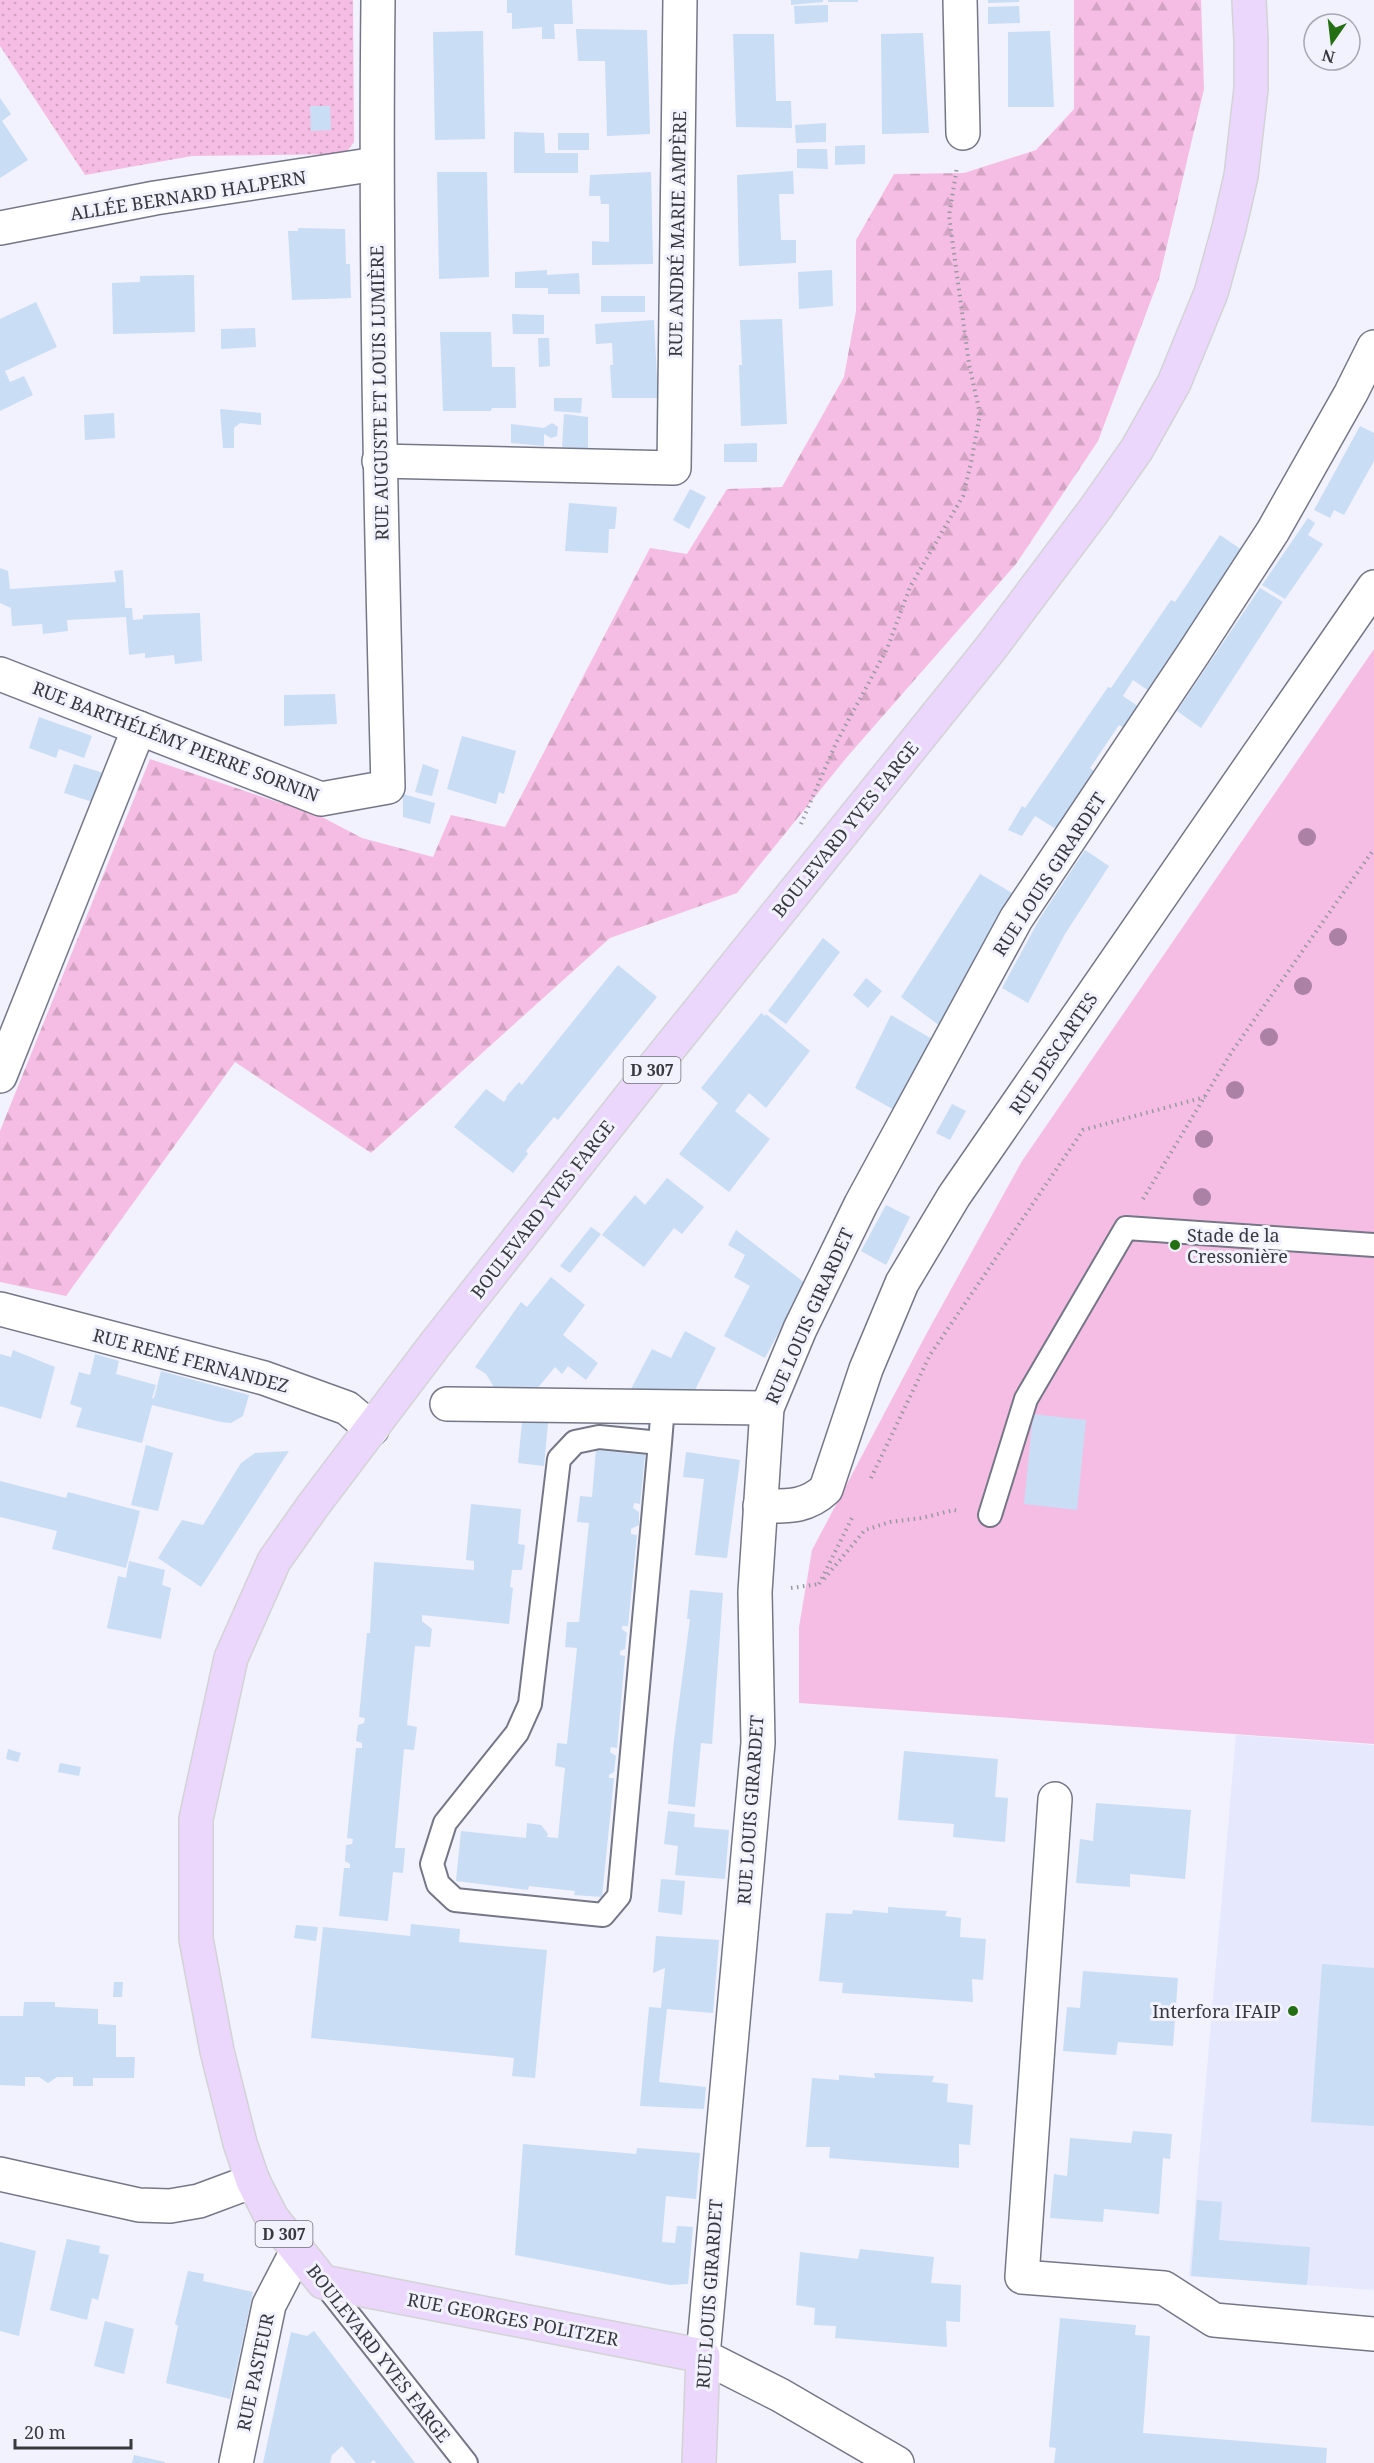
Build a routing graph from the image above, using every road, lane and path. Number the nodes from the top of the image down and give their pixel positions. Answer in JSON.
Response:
{"nodes":[{"id":1,"x":378,"y":0,"type":"edge"},
{"id":2,"x":680,"y":0,"type":"edge"},
{"id":3,"x":960,"y":0,"type":"edge"},
{"id":4,"x":1248,"y":0,"type":"edge"},
{"id":5,"x":963,"y":134,"type":"joint"},
{"id":6,"x":376,"y":164,"type":"junction"},
{"id":7,"x":0,"y":228,"type":"edge"},
{"id":8,"x":1374,"y":347,"type":"edge"},
{"id":9,"x":379,"y":461,"type":"junction"},
{"id":10,"x":1374,"y":587,"type":"edge"},
{"id":11,"x":0,"y":674,"type":"edge"},
{"id":12,"x":139,"y":728,"type":"junction"},
{"id":13,"x":388,"y":787,"type":"joint"},
{"id":14,"x":797,"y":833,"type":"dead end"},
{"id":15,"x":1374,"y":849,"type":"edge"},
{"id":16,"x":0,"y":1076,"type":"edge"},
{"id":17,"x":1205,"y":1097,"type":"junction"},
{"id":18,"x":1126,"y":1228,"type":"junction"},
{"id":19,"x":1374,"y":1245,"type":"edge"},
{"id":20,"x":0,"y":1309,"type":"edge"},
{"id":21,"x":447,"y":1404,"type":"dead end"},
{"id":22,"x":663,"y":1406,"type":"junction"},
{"id":23,"x":767,"y":1408,"type":"junction"},
{"id":24,"x":372,"y":1430,"type":"junction"},
{"id":25,"x":660,"y":1443,"type":"junction"},
{"id":26,"x":870,"y":1480,"type":"dead end"},
{"id":27,"x":760,"y":1506,"type":"junction"},
{"id":28,"x":855,"y":1512,"type":"dead end"},
{"id":29,"x":990,"y":1515,"type":"joint"},
{"id":30,"x":819,"y":1584,"type":"junction"},
{"id":31,"x":754,"y":1592,"type":"junction"},
{"id":32,"x":1055,"y":1799,"type":"dead end"},
{"id":33,"x":0,"y":2174,"type":"edge"},
{"id":34,"x":253,"y":2181,"type":"junction"},
{"id":35,"x":297,"y":2251,"type":"junction"},
{"id":36,"x":323,"y":2282,"type":"junction"},
{"id":37,"x":1374,"y":2334,"type":"edge"},
{"id":38,"x":703,"y":2356,"type":"junction"},
{"id":39,"x":236,"y":2463,"type":"edge"},
{"id":40,"x":466,"y":2463,"type":"edge"},
{"id":41,"x":699,"y":2463,"type":"edge"},
{"id":42,"x":897,"y":2463,"type":"edge"}],
"edges":[{"from":1,"to":6,"type":"street","name":"RUE AUGUSTE ET LOUIS LUMIÈRE"},
{"from":2,"to":9,"type":"street","name":"RUE ANDRÉ MARIE AMPÈRE"},
{"from":3,"to":5,"type":"street"},
{"from":4,"to":24,"type":"main road","name":"BOULEVARD YVES FARGE","number":"D 307"},
{"from":5,"to":14,"type":"path"},
{"from":6,"to":7,"type":"street","name":"ALLÉE BERNARD HALPERN"},
{"from":6,"to":9,"type":"street","name":"RUE AUGUSTE ET LOUIS LUMIÈRE"},
{"from":8,"to":23,"type":"street","name":"RUE LOUIS GIRARDET"},
{"from":9,"to":13,"type":"street","name":"RUE AUGUSTE ET LOUIS LUMIÈRE"},
{"from":10,"to":27,"type":"street","name":"RUE DESCARTES"},
{"from":11,"to":12,"type":"street","name":"RUE BARTHÉLÉMY PIERRE SORNIN"},
{"from":12,"to":13,"type":"street","name":"RUE BARTHÉLÉMY PIERRE SORNIN"},
{"from":12,"to":16,"type":"street"},
{"from":15,"to":17,"type":"path"},
{"from":17,"to":18,"type":"path"},
{"from":17,"to":26,"type":"path"},
{"from":18,"to":19,"type":"lane"},
{"from":18,"to":29,"type":"lane"},
{"from":20,"to":24,"type":"street","name":"RUE RENÉ FERNANDEZ"},
{"from":21,"to":22,"type":"street"},
{"from":22,"to":23,"type":"street"},
{"from":22,"to":25,"type":"lane"},
{"from":23,"to":27,"type":"street","name":"RUE LOUIS GIRARDET"},
{"from":24,"to":34,"type":"main road","name":"BOULEVARD YVES FARGE","number":"D 307"},
{"from":25,"to":25,"type":"lane"},
{"from":27,"to":31,"type":"street","name":"RUE LOUIS GIRARDET"},
{"from":28,"to":30,"type":"path"},
{"from":29,"to":30,"type":"path"},
{"from":30,"to":31,"type":"path"},
{"from":31,"to":38,"type":"street","name":"RUE LOUIS GIRARDET"},
{"from":32,"to":37,"type":"street"},
{"from":33,"to":34,"type":"street"},
{"from":34,"to":35,"type":"main road","name":"BOULEVARD YVES FARGE","number":"D 307"},
{"from":35,"to":36,"type":"main road","name":"BOULEVARD YVES FARGE","number":"D 307"},
{"from":35,"to":39,"type":"street","name":"RUE PASTEUR"},
{"from":36,"to":38,"type":"main road","name":"RUE GEORGES POLITZER"},
{"from":36,"to":40,"type":"lane","name":"BOULEVARD YVES FARGE","number":"D 307"},
{"from":38,"to":41,"type":"main road","name":"RUE LOUIS GIRARDET"},
{"from":38,"to":42,"type":"street"}]}
